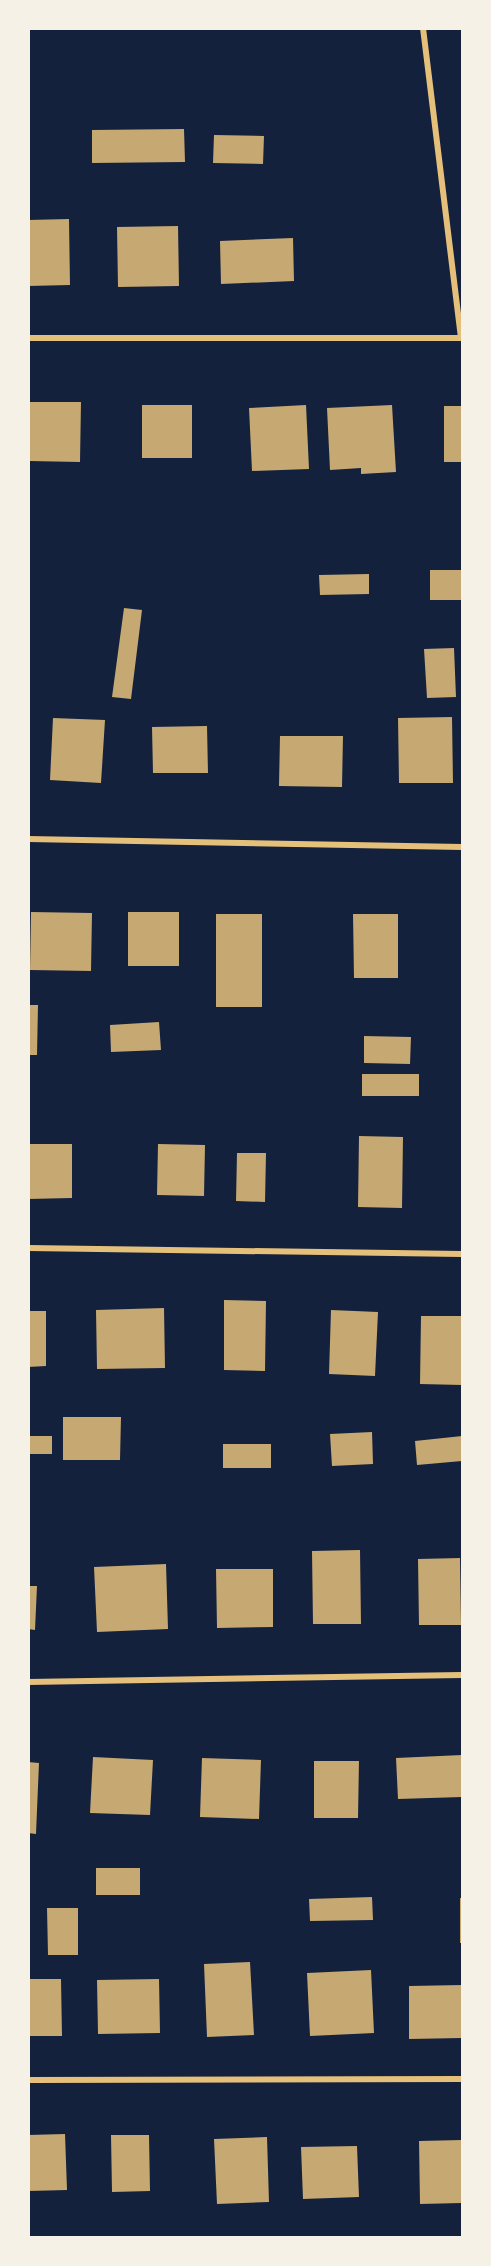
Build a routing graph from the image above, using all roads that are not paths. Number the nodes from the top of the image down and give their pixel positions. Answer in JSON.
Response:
{"nodes":[{"id":1,"x":423,"y":28,"type":"edge"},
{"id":2,"x":28,"y":338,"type":"edge"},
{"id":3,"x":461,"y":338,"type":"edge"},
{"id":4,"x":28,"y":839,"type":"edge"},
{"id":5,"x":462,"y":847,"type":"edge"},
{"id":6,"x":28,"y":1248,"type":"edge"},
{"id":7,"x":462,"y":1254,"type":"edge"},
{"id":8,"x":462,"y":1675,"type":"edge"},
{"id":9,"x":28,"y":1682,"type":"edge"},
{"id":10,"x":462,"y":2079,"type":"edge"},
{"id":11,"x":28,"y":2080,"type":"edge"}],
"edges":[{"from":1,"to":3,"type":"street"},
{"from":2,"to":3,"type":"street"},
{"from":4,"to":5,"type":"street"},
{"from":6,"to":7,"type":"street"},
{"from":8,"to":9,"type":"street"},
{"from":10,"to":11,"type":"street"}]}
